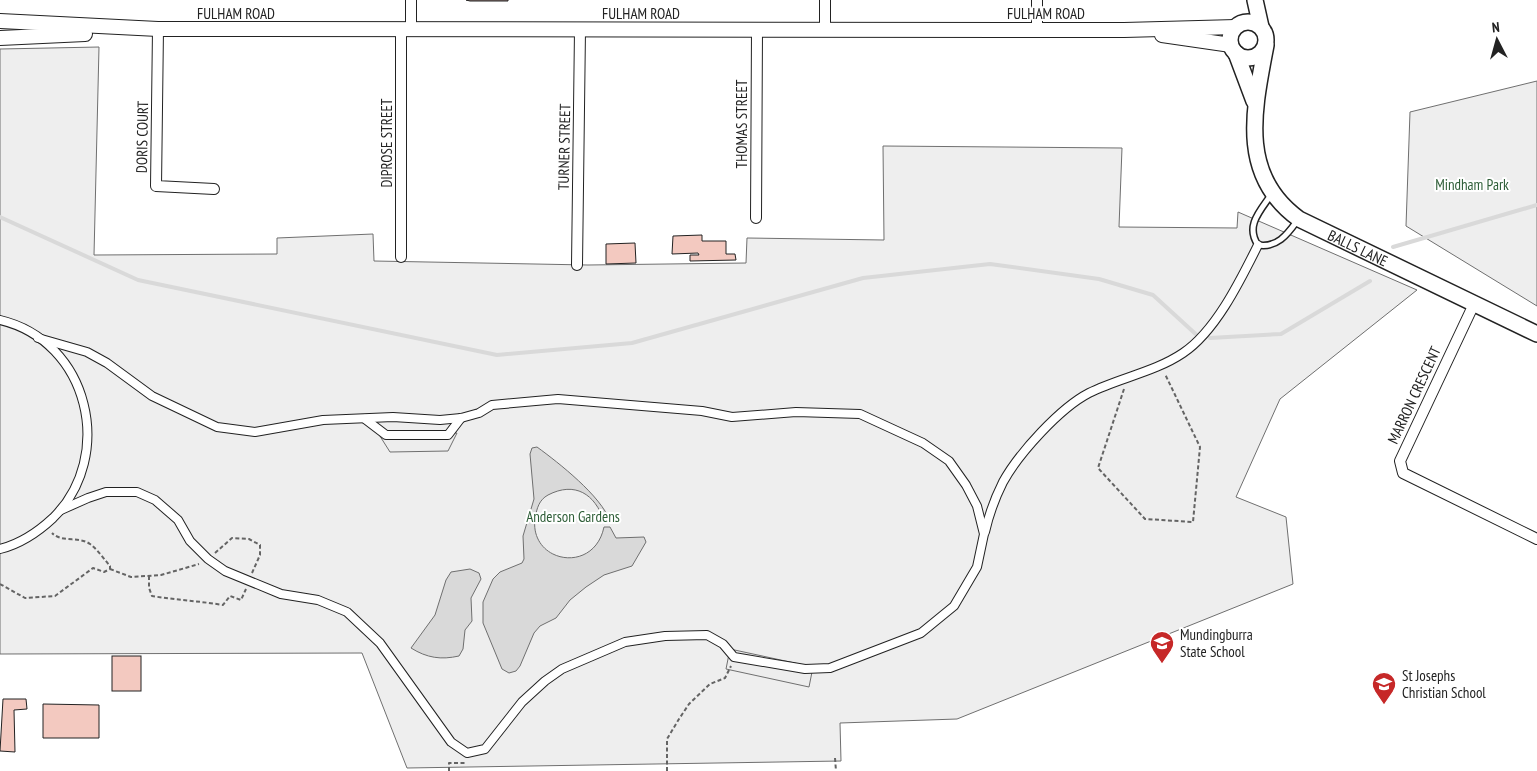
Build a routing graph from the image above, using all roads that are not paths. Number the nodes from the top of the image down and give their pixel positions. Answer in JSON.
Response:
{"nodes":[{"id":1,"x":411,"y":0,"type":"edge"},
{"id":2,"x":825,"y":0,"type":"edge"},
{"id":3,"x":1037,"y":0,"type":"edge"},
{"id":4,"x":1249,"y":0,"type":"edge"},
{"id":5,"x":1255,"y":0,"type":"edge"},
{"id":6,"x":0,"y":21,"type":"edge"},
{"id":7,"x":1239,"y":25,"type":"junction"},
{"id":8,"x":1261,"y":27,"type":"junction"},
{"id":9,"x":825,"y":29,"type":"junction"},
{"id":10,"x":158,"y":30,"type":"junction"},
{"id":11,"x":406,"y":30,"type":"junction"},
{"id":12,"x":580,"y":30,"type":"junction"},
{"id":13,"x":757,"y":30,"type":"junction"},
{"id":14,"x":1037,"y":30,"type":"junction"},
{"id":15,"x":1124,"y":30,"type":"junction"},
{"id":16,"x":0,"y":38,"type":"edge"},
{"id":17,"x":1266,"y":45,"type":"junction"},
{"id":18,"x":1233,"y":49,"type":"junction"},
{"id":19,"x":1255,"y":103,"type":"junction"},
{"id":20,"x":214,"y":189,"type":"dead end"},
{"id":21,"x":1272,"y":194,"type":"junction"},
{"id":22,"x":756,"y":218,"type":"dead end"},
{"id":23,"x":1299,"y":219,"type":"junction"},
{"id":24,"x":1258,"y":245,"type":"junction"},
{"id":25,"x":400,"y":257,"type":"dead end"},
{"id":26,"x":577,"y":265,"type":"dead end"},
{"id":27,"x":1474,"y":304,"type":"junction"},
{"id":28,"x":0,"y":320,"type":"edge"},
{"id":29,"x":1537,"y":334,"type":"edge"},
{"id":30,"x":38,"y":338,"type":"junction"},
{"id":31,"x":461,"y":418,"type":"junction"},
{"id":32,"x":365,"y":419,"type":"junction"},
{"id":33,"x":61,"y":510,"type":"junction"},
{"id":34,"x":984,"y":534,"type":"junction"},
{"id":35,"x":1537,"y":539,"type":"edge"},
{"id":36,"x":1,"y":550,"type":"edge"}],
"edges":[{"from":1,"to":11,"type":"street","name":"DIPROSE STREET"},
{"from":2,"to":9,"type":"street"},
{"from":3,"to":14,"type":"street"},
{"from":4,"to":7,"type":"main road"},
{"from":5,"to":8,"type":"main road"},
{"from":6,"to":10,"type":"street","name":"FULHAM ROAD"},
{"from":7,"to":8,"type":"main road"},
{"from":7,"to":15,"type":"street","name":"FULHAM ROAD"},
{"from":7,"to":18,"type":"main road"},
{"from":8,"to":17,"type":"main road"},
{"from":9,"to":13,"type":"street","name":"FULHAM ROAD"},
{"from":9,"to":14,"type":"street","name":"FULHAM ROAD"},
{"from":10,"to":11,"type":"street","name":"FULHAM ROAD"},
{"from":10,"to":16,"type":"street","name":"FULHAM ROAD"},
{"from":10,"to":20,"type":"street","name":"DORIS COURT"},
{"from":11,"to":12,"type":"street","name":"FULHAM ROAD"},
{"from":11,"to":25,"type":"street","name":"DIPROSE STREET"},
{"from":12,"to":13,"type":"street","name":"FULHAM ROAD"},
{"from":12,"to":26,"type":"street","name":"TURNER STREET"},
{"from":13,"to":22,"type":"street","name":"THOMAS STREET"},
{"from":14,"to":15,"type":"street","name":"FULHAM ROAD"},
{"from":15,"to":18,"type":"street","name":"FULHAM ROAD"},
{"from":17,"to":18,"type":"main road"},
{"from":17,"to":19,"type":"main road","name":"BALLS LANE"},
{"from":18,"to":19,"type":"main road","name":"BALLS LANE"},
{"from":19,"to":21,"type":"main road","name":"BALLS LANE"},
{"from":21,"to":23,"type":"main road","name":"BALLS LANE"},
{"from":21,"to":24,"type":"lane"},
{"from":23,"to":24,"type":"lane"},
{"from":23,"to":27,"type":"main road","name":"BALLS LANE"},
{"from":24,"to":34,"type":"street"},
{"from":27,"to":29,"type":"main road","name":"BALLS LANE"},
{"from":27,"to":35,"type":"street","name":"MARRON CRESCENT"},
{"from":28,"to":30,"type":"street"},
{"from":30,"to":32,"type":"street"},
{"from":30,"to":33,"type":"street"},
{"from":31,"to":32,"type":"street"},
{"from":31,"to":32,"type":"street"},
{"from":31,"to":34,"type":"street"},
{"from":33,"to":34,"type":"street"},
{"from":33,"to":36,"type":"street"}]}
